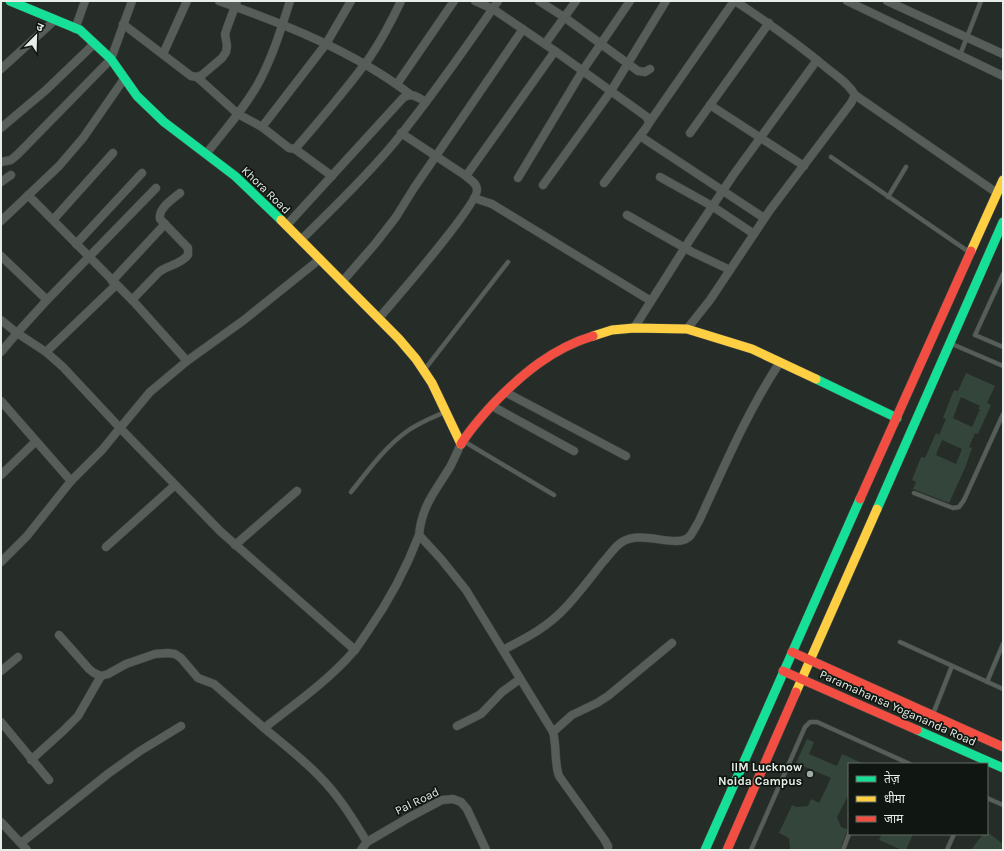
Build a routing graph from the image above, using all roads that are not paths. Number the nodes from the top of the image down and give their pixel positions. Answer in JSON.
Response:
{"nodes":[{"id":1,"x":10,"y":1,"type":"edge"},
{"id":2,"x":85,"y":1,"type":"edge"},
{"id":3,"x":132,"y":1,"type":"edge"},
{"id":4,"x":187,"y":1,"type":"edge"},
{"id":5,"x":218,"y":1,"type":"edge"},
{"id":6,"x":290,"y":1,"type":"edge"},
{"id":7,"x":351,"y":1,"type":"edge"},
{"id":8,"x":401,"y":1,"type":"edge"},
{"id":9,"x":454,"y":1,"type":"edge"},
{"id":10,"x":476,"y":1,"type":"edge"},
{"id":11,"x":498,"y":1,"type":"edge"},
{"id":12,"x":538,"y":1,"type":"edge"},
{"id":13,"x":576,"y":1,"type":"edge"},
{"id":14,"x":630,"y":1,"type":"edge"},
{"id":15,"x":666,"y":1,"type":"edge"},
{"id":16,"x":735,"y":1,"type":"edge"},
{"id":17,"x":847,"y":1,"type":"edge"},
{"id":18,"x":887,"y":1,"type":"edge"},
{"id":19,"x":981,"y":1,"type":"edge"},
{"id":20,"x":236,"y":4,"type":"edge"},
{"id":21,"x":32,"y":6,"type":"edge"},
{"id":22,"x":493,"y":9,"type":"junction"},
{"id":23,"x":564,"y":17,"type":"junction"},
{"id":24,"x":55,"y":20,"type":"junction"},
{"id":25,"x":769,"y":23,"type":"junction"},
{"id":26,"x":123,"y":24,"type":"junction"},
{"id":27,"x":282,"y":26,"type":"junction"},
{"id":28,"x":75,"y":28,"type":"junction"},
{"id":29,"x":523,"y":30,"type":"junction"},
{"id":30,"x":967,"y":37,"type":"junction"},
{"id":31,"x":94,"y":44,"type":"junction"},
{"id":32,"x":326,"y":44,"type":"junction"},
{"id":33,"x":545,"y":44,"type":"junction"},
{"id":34,"x":600,"y":45,"type":"junction"},
{"id":35,"x":555,"y":51,"type":"junction"},
{"id":36,"x":163,"y":54,"type":"junction"},
{"id":37,"x":1003,"y":54,"type":"edge"},
{"id":38,"x":960,"y":55,"type":"junction"},
{"id":39,"x":111,"y":59,"type":"junction"},
{"id":40,"x":817,"y":60,"type":"junction"},
{"id":41,"x":365,"y":64,"type":"junction"},
{"id":42,"x":628,"y":64,"type":"junction"},
{"id":43,"x":1,"y":69,"type":"edge"},
{"id":44,"x":650,"y":69,"type":"dead end"},
{"id":45,"x":583,"y":70,"type":"junction"},
{"id":46,"x":197,"y":76,"type":"junction"},
{"id":47,"x":1003,"y":76,"type":"edge"},
{"id":48,"x":124,"y":78,"type":"junction"},
{"id":49,"x":397,"y":84,"type":"junction"},
{"id":50,"x":611,"y":90,"type":"junction"},
{"id":51,"x":411,"y":95,"type":"junction"},
{"id":52,"x":854,"y":95,"type":"junction"},
{"id":53,"x":426,"y":102,"type":"junction"},
{"id":54,"x":710,"y":104,"type":"junction"},
{"id":55,"x":238,"y":114,"type":"junction"},
{"id":56,"x":649,"y":123,"type":"junction"},
{"id":57,"x":262,"y":127,"type":"junction"},
{"id":58,"x":1,"y":128,"type":"edge"},
{"id":59,"x":401,"y":133,"type":"junction"},
{"id":60,"x":690,"y":133,"type":"dead end"},
{"id":61,"x":640,"y":136,"type":"junction"},
{"id":62,"x":760,"y":137,"type":"junction"},
{"id":63,"x":295,"y":150,"type":"junction"},
{"id":64,"x":113,"y":153,"type":"dead end"},
{"id":65,"x":206,"y":154,"type":"junction"},
{"id":66,"x":436,"y":156,"type":"junction"},
{"id":67,"x":831,"y":157,"type":"dead end"},
{"id":68,"x":1,"y":162,"type":"edge"},
{"id":69,"x":804,"y":166,"type":"junction"},
{"id":70,"x":906,"y":167,"type":"dead end"},
{"id":71,"x":142,"y":173,"type":"dead end"},
{"id":72,"x":11,"y":175,"type":"dead end"},
{"id":73,"x":332,"y":176,"type":"junction"},
{"id":74,"x":466,"y":176,"type":"junction"},
{"id":75,"x":660,"y":177,"type":"dead end"},
{"id":76,"x":518,"y":178,"type":"dead end"},
{"id":77,"x":1003,"y":180,"type":"edge"},
{"id":78,"x":1,"y":182,"type":"edge"},
{"id":79,"x":604,"y":183,"type":"dead end"},
{"id":80,"x":543,"y":185,"type":"dead end"},
{"id":81,"x":156,"y":188,"type":"dead end"},
{"id":82,"x":723,"y":190,"type":"junction"},
{"id":83,"x":180,"y":193,"type":"dead end"},
{"id":84,"x":997,"y":193,"type":"junction"},
{"id":85,"x":28,"y":195,"type":"junction"},
{"id":86,"x":888,"y":197,"type":"junction"},
{"id":87,"x":474,"y":198,"type":"junction"},
{"id":88,"x":712,"y":206,"type":"junction"},
{"id":89,"x":627,"y":215,"type":"dead end"},
{"id":90,"x":764,"y":218,"type":"junction"},
{"id":91,"x":53,"y":220,"type":"junction"},
{"id":92,"x":1,"y":221,"type":"edge"},
{"id":93,"x":1003,"y":222,"type":"edge"},
{"id":94,"x":165,"y":224,"type":"junction"},
{"id":95,"x":286,"y":226,"type":"junction"},
{"id":96,"x":754,"y":234,"type":"junction"},
{"id":97,"x":301,"y":240,"type":"junction"},
{"id":98,"x":76,"y":244,"type":"junction"},
{"id":99,"x":685,"y":248,"type":"junction"},
{"id":100,"x":970,"y":253,"type":"junction"},
{"id":101,"x":1,"y":256,"type":"edge"},
{"id":102,"x":89,"y":258,"type":"junction"},
{"id":103,"x":320,"y":259,"type":"junction"},
{"id":104,"x":508,"y":262,"type":"dead end"},
{"id":105,"x":730,"y":270,"type":"junction"},
{"id":106,"x":1003,"y":274,"type":"edge"},
{"id":107,"x":342,"y":282,"type":"junction"},
{"id":108,"x":114,"y":283,"type":"junction"},
{"id":109,"x":47,"y":300,"type":"junction"},
{"id":110,"x":132,"y":300,"type":"junction"},
{"id":111,"x":651,"y":301,"type":"junction"},
{"id":112,"x":379,"y":318,"type":"junction"},
{"id":113,"x":1,"y":320,"type":"edge"},
{"id":114,"x":634,"y":328,"type":"junction"},
{"id":115,"x":687,"y":329,"type":"junction"},
{"id":116,"x":17,"y":333,"type":"junction"},
{"id":117,"x":950,"y":343,"type":"junction"},
{"id":118,"x":1003,"y":347,"type":"edge"},
{"id":119,"x":1,"y":352,"type":"edge"},
{"id":120,"x":46,"y":352,"type":"junction"},
{"id":121,"x":187,"y":360,"type":"junction"},
{"id":122,"x":780,"y":362,"type":"junction"},
{"id":123,"x":1003,"y":366,"type":"edge"},
{"id":124,"x":424,"y":370,"type":"junction"},
{"id":125,"x":505,"y":392,"type":"junction"},
{"id":126,"x":1,"y":401,"type":"edge"},
{"id":127,"x":492,"y":406,"type":"junction"},
{"id":128,"x":445,"y":412,"type":"junction"},
{"id":129,"x":1003,"y":414,"type":"edge"},
{"id":130,"x":897,"y":418,"type":"junction"},
{"id":131,"x":120,"y":428,"type":"junction"},
{"id":132,"x":36,"y":441,"type":"junction"},
{"id":133,"x":462,"y":442,"type":"junction"},
{"id":134,"x":574,"y":451,"type":"dead end"},
{"id":135,"x":626,"y":456,"type":"dead end"},
{"id":136,"x":1,"y":475,"type":"edge"},
{"id":137,"x":71,"y":481,"type":"junction"},
{"id":138,"x":175,"y":485,"type":"junction"},
{"id":139,"x":297,"y":490,"type":"dead end"},
{"id":140,"x":351,"y":492,"type":"dead end"},
{"id":141,"x":914,"y":493,"type":"dead end"},
{"id":142,"x":554,"y":495,"type":"dead end"},
{"id":143,"x":420,"y":535,"type":"junction"},
{"id":144,"x":235,"y":545,"type":"junction"},
{"id":145,"x":106,"y":547,"type":"dead end"},
{"id":146,"x":1,"y":562,"type":"edge"},
{"id":147,"x":59,"y":635,"type":"dead end"},
{"id":148,"x":900,"y":642,"type":"dead end"},
{"id":149,"x":672,"y":643,"type":"dead end"},
{"id":150,"x":1003,"y":644,"type":"edge"},
{"id":151,"x":355,"y":650,"type":"junction"},
{"id":152,"x":503,"y":650,"type":"junction"},
{"id":153,"x":792,"y":652,"type":"junction"},
{"id":154,"x":18,"y":657,"type":"dead end"},
{"id":155,"x":810,"y":660,"type":"junction"},
{"id":156,"x":952,"y":666,"type":"junction"},
{"id":157,"x":1,"y":671,"type":"edge"},
{"id":158,"x":783,"y":671,"type":"junction"},
{"id":159,"x":101,"y":676,"type":"junction"},
{"id":160,"x":520,"y":679,"type":"junction"},
{"id":161,"x":802,"y":679,"type":"junction"},
{"id":162,"x":987,"y":682,"type":"junction"},
{"id":163,"x":1003,"y":689,"type":"edge"},
{"id":164,"x":933,"y":715,"type":"junction"},
{"id":165,"x":1,"y":722,"type":"edge"},
{"id":166,"x":181,"y":726,"type":"dead end"},
{"id":167,"x":457,"y":726,"type":"dead end"},
{"id":168,"x":264,"y":728,"type":"junction"},
{"id":169,"x":552,"y":732,"type":"junction"},
{"id":170,"x":1003,"y":747,"type":"edge"},
{"id":171,"x":31,"y":760,"type":"junction"},
{"id":172,"x":908,"y":763,"type":"edge"},
{"id":173,"x":1003,"y":768,"type":"edge"},
{"id":174,"x":48,"y":780,"type":"dead end"},
{"id":175,"x":988,"y":798,"type":"edge"},
{"id":176,"x":1003,"y":805,"type":"edge"},
{"id":177,"x":1,"y":822,"type":"edge"},
{"id":178,"x":849,"y":835,"type":"edge"},
{"id":179,"x":954,"y":835,"type":"edge"},
{"id":180,"x":367,"y":842,"type":"junction"},
{"id":181,"x":21,"y":843,"type":"junction"},
{"id":182,"x":27,"y":850,"type":"edge"},
{"id":183,"x":360,"y":850,"type":"edge"},
{"id":184,"x":486,"y":850,"type":"edge"},
{"id":185,"x":608,"y":850,"type":"edge"},
{"id":186,"x":705,"y":850,"type":"edge"},
{"id":187,"x":727,"y":850,"type":"edge"},
{"id":188,"x":752,"y":850,"type":"edge"},
{"id":189,"x":843,"y":850,"type":"edge"},
{"id":190,"x":947,"y":850,"type":"edge"}],
"edges":[{"from":1,"to":21,"type":"street","name":"Khora Road"},
{"from":2,"to":28,"type":"street"},
{"from":3,"to":26,"type":"street"},
{"from":4,"to":36,"type":"street"},
{"from":5,"to":20,"type":"street"},
{"from":6,"to":27,"type":"street"},
{"from":7,"to":32,"type":"street"},
{"from":8,"to":41,"type":"street"},
{"from":9,"to":49,"type":"street"},
{"from":10,"to":22,"type":"street"},
{"from":11,"to":22,"type":"street"},
{"from":12,"to":23,"type":"street"},
{"from":13,"to":23,"type":"street"},
{"from":14,"to":34,"type":"street"},
{"from":15,"to":42,"type":"street"},
{"from":16,"to":25,"type":"street"},
{"from":16,"to":56,"type":"street"},
{"from":17,"to":38,"type":"street"},
{"from":18,"to":30,"type":"street"},
{"from":19,"to":30,"type":"lane"},
{"from":20,"to":27,"type":"street"},
{"from":20,"to":46,"type":"street"},
{"from":21,"to":24,"type":"street","name":"Khora Road"},
{"from":22,"to":29,"type":"street"},
{"from":22,"to":53,"type":"street"},
{"from":23,"to":33,"type":"street"},
{"from":23,"to":34,"type":"street"},
{"from":24,"to":28,"type":"street","name":"Khora Road"},
{"from":24,"to":43,"type":"street"},
{"from":25,"to":40,"type":"street"},
{"from":25,"to":54,"type":"street"},
{"from":26,"to":36,"type":"street"},
{"from":26,"to":39,"type":"street"},
{"from":27,"to":32,"type":"street"},
{"from":27,"to":55,"type":"street"},
{"from":28,"to":31,"type":"street","name":"Khora Road"},
{"from":29,"to":33,"type":"street"},
{"from":29,"to":66,"type":"street"},
{"from":30,"to":37,"type":"street"},
{"from":30,"to":38,"type":"lane"},
{"from":31,"to":39,"type":"street","name":"Khora Road"},
{"from":31,"to":58,"type":"street"},
{"from":32,"to":41,"type":"street"},
{"from":32,"to":57,"type":"street"},
{"from":33,"to":35,"type":"street"},
{"from":34,"to":42,"type":"street"},
{"from":34,"to":45,"type":"street"},
{"from":35,"to":45,"type":"street"},
{"from":35,"to":74,"type":"street"},
{"from":36,"to":46,"type":"street"},
{"from":38,"to":47,"type":"street"},
{"from":39,"to":48,"type":"street","name":"Khora Road"},
{"from":39,"to":68,"type":"street"},
{"from":40,"to":52,"type":"street"},
{"from":40,"to":62,"type":"street"},
{"from":41,"to":49,"type":"street"},
{"from":41,"to":63,"type":"street"},
{"from":42,"to":44,"type":"street"},
{"from":42,"to":50,"type":"street"},
{"from":45,"to":50,"type":"street"},
{"from":45,"to":76,"type":"street"},
{"from":46,"to":55,"type":"street"},
{"from":48,"to":65,"type":"street","name":"Khora Road"},
{"from":48,"to":85,"type":"street"},
{"from":49,"to":51,"type":"street"},
{"from":50,"to":56,"type":"street"},
{"from":50,"to":80,"type":"street"},
{"from":51,"to":53,"type":"street"},
{"from":51,"to":73,"type":"street"},
{"from":52,"to":69,"type":"street"},
{"from":52,"to":84,"type":"street"},
{"from":53,"to":59,"type":"street"},
{"from":54,"to":60,"type":"street"},
{"from":54,"to":62,"type":"street"},
{"from":55,"to":57,"type":"street"},
{"from":55,"to":65,"type":"street"},
{"from":56,"to":61,"type":"street"},
{"from":57,"to":63,"type":"street"},
{"from":59,"to":66,"type":"street"},
{"from":59,"to":97,"type":"street"},
{"from":61,"to":79,"type":"street"},
{"from":61,"to":82,"type":"street"},
{"from":62,"to":69,"type":"street"},
{"from":62,"to":82,"type":"street"},
{"from":63,"to":73,"type":"street"},
{"from":64,"to":91,"type":"street"},
{"from":65,"to":95,"type":"street","name":"Khora Road"},
{"from":66,"to":74,"type":"street"},
{"from":66,"to":107,"type":"street"},
{"from":67,"to":86,"type":"lane"},
{"from":69,"to":90,"type":"street"},
{"from":70,"to":86,"type":"lane"},
{"from":71,"to":98,"type":"street"},
{"from":72,"to":78,"type":"street"},
{"from":73,"to":95,"type":"street"},
{"from":74,"to":87,"type":"street"},
{"from":75,"to":88,"type":"street"},
{"from":77,"to":84,"type":"street"},
{"from":81,"to":102,"type":"street"},
{"from":82,"to":88,"type":"street"},
{"from":82,"to":90,"type":"street"},
{"from":83,"to":94,"type":"street"},
{"from":84,"to":100,"type":"street"},
{"from":85,"to":91,"type":"street"},
{"from":85,"to":92,"type":"street"},
{"from":86,"to":100,"type":"lane"},
{"from":87,"to":111,"type":"street"},
{"from":87,"to":112,"type":"street"},
{"from":88,"to":96,"type":"street"},
{"from":88,"to":99,"type":"street"},
{"from":89,"to":99,"type":"street"},
{"from":90,"to":96,"type":"street"},
{"from":91,"to":98,"type":"street"},
{"from":93,"to":117,"type":"street"},
{"from":94,"to":108,"type":"street"},
{"from":94,"to":110,"type":"street"},
{"from":95,"to":97,"type":"street","name":"Khora Road"},
{"from":96,"to":105,"type":"street"},
{"from":97,"to":103,"type":"street","name":"Khora Road"},
{"from":98,"to":102,"type":"street"},
{"from":99,"to":105,"type":"street"},
{"from":99,"to":111,"type":"street"},
{"from":100,"to":130,"type":"street"},
{"from":101,"to":109,"type":"street"},
{"from":102,"to":108,"type":"street"},
{"from":102,"to":109,"type":"street"},
{"from":103,"to":107,"type":"street","name":"Khora Road"},
{"from":103,"to":121,"type":"street"},
{"from":104,"to":124,"type":"lane"},
{"from":105,"to":115,"type":"street"},
{"from":106,"to":118,"type":"lane"},
{"from":107,"to":112,"type":"street","name":"Khora Road"},
{"from":108,"to":110,"type":"street"},
{"from":108,"to":120,"type":"street"},
{"from":109,"to":116,"type":"street"},
{"from":110,"to":121,"type":"street"},
{"from":111,"to":114,"type":"street"},
{"from":112,"to":124,"type":"street","name":"Khora Road"},
{"from":113,"to":116,"type":"street"},
{"from":114,"to":115,"type":"street"},
{"from":114,"to":125,"type":"street"},
{"from":115,"to":122,"type":"street"},
{"from":116,"to":119,"type":"street"},
{"from":116,"to":120,"type":"street"},
{"from":117,"to":123,"type":"lane"},
{"from":117,"to":155,"type":"street"},
{"from":120,"to":131,"type":"street"},
{"from":121,"to":131,"type":"street"},
{"from":122,"to":130,"type":"street"},
{"from":122,"to":152,"type":"street"},
{"from":124,"to":128,"type":"street","name":"Khora Road"},
{"from":125,"to":127,"type":"street"},
{"from":125,"to":135,"type":"street"},
{"from":126,"to":132,"type":"street"},
{"from":127,"to":133,"type":"street"},
{"from":127,"to":134,"type":"street"},
{"from":128,"to":133,"type":"street","name":"Khora Road"},
{"from":128,"to":140,"type":"lane"},
{"from":129,"to":141,"type":"lane"},
{"from":130,"to":153,"type":"street"},
{"from":131,"to":137,"type":"street"},
{"from":131,"to":138,"type":"street"},
{"from":132,"to":136,"type":"street"},
{"from":132,"to":137,"type":"street"},
{"from":133,"to":142,"type":"lane"},
{"from":133,"to":143,"type":"street"},
{"from":137,"to":146,"type":"street"},
{"from":138,"to":144,"type":"street"},
{"from":138,"to":145,"type":"street"},
{"from":139,"to":144,"type":"street"},
{"from":143,"to":151,"type":"street"},
{"from":143,"to":152,"type":"street"},
{"from":144,"to":151,"type":"street"},
{"from":147,"to":159,"type":"street"},
{"from":148,"to":156,"type":"lane"},
{"from":149,"to":169,"type":"street"},
{"from":150,"to":162,"type":"lane"},
{"from":151,"to":168,"type":"street"},
{"from":152,"to":160,"type":"street"},
{"from":153,"to":155,"type":"street","name":"Paramahansa Yogananda Road"},
{"from":153,"to":158,"type":"street"},
{"from":154,"to":157,"type":"street"},
{"from":155,"to":161,"type":"street"},
{"from":155,"to":164,"type":"street","name":"Paramahansa Yogananda Road"},
{"from":156,"to":162,"type":"lane"},
{"from":156,"to":164,"type":"lane"},
{"from":158,"to":161,"type":"street","name":"Paramahansa Yogananda Road"},
{"from":158,"to":186,"type":"street"},
{"from":159,"to":168,"type":"street"},
{"from":159,"to":171,"type":"street"},
{"from":160,"to":167,"type":"street"},
{"from":160,"to":169,"type":"street"},
{"from":161,"to":173,"type":"street","name":"Paramahansa Yogananda Road"},
{"from":161,"to":187,"type":"street"},
{"from":162,"to":163,"type":"lane"},
{"from":164,"to":170,"type":"street","name":"Paramahansa Yogananda Road"},
{"from":165,"to":171,"type":"street"},
{"from":166,"to":181,"type":"street"},
{"from":168,"to":180,"type":"street"},
{"from":169,"to":185,"type":"street"},
{"from":171,"to":174,"type":"street"},
{"from":172,"to":188,"type":"lane"},
{"from":175,"to":176,"type":"lane"},
{"from":177,"to":181,"type":"street"},
{"from":178,"to":189,"type":"lane"},
{"from":179,"to":190,"type":"lane"},
{"from":180,"to":183,"type":"street","name":"Pal Road"},
{"from":180,"to":184,"type":"street","name":"Pal Road"},
{"from":181,"to":182,"type":"street"}]}
